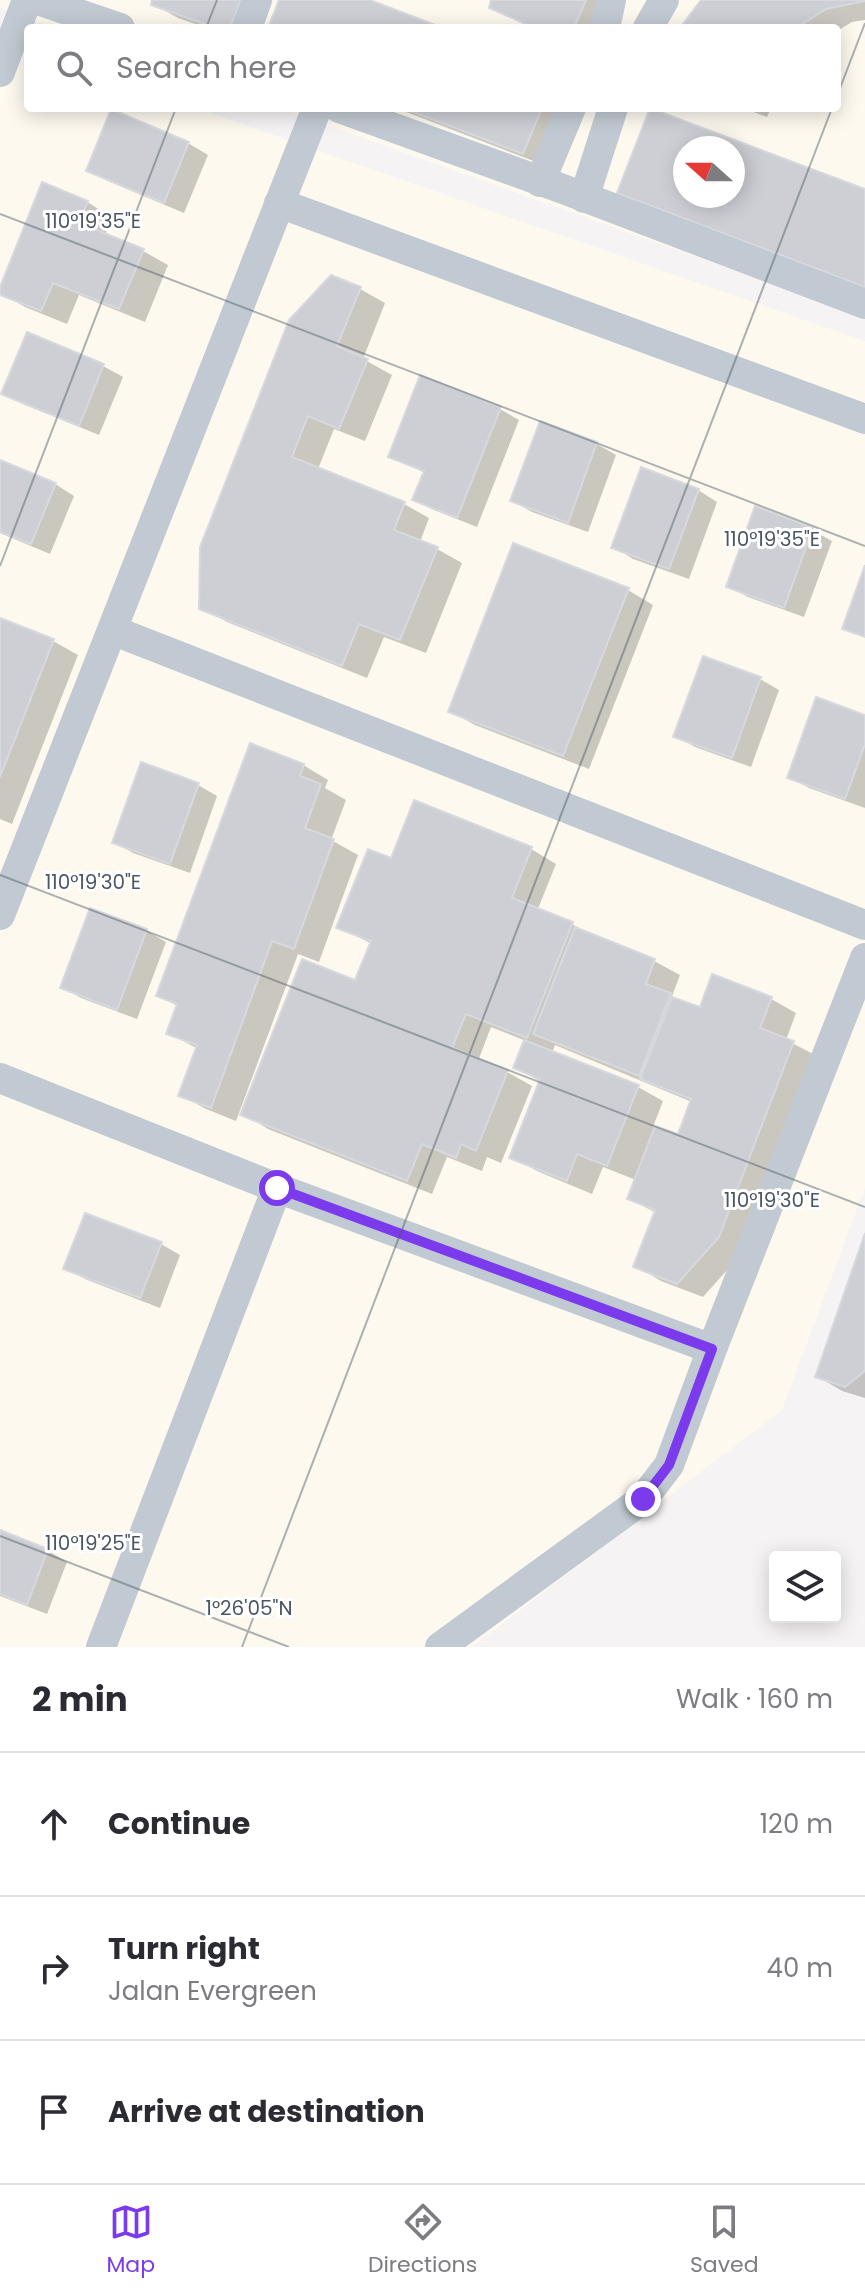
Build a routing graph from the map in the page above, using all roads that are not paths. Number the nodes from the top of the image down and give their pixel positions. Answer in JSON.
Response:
{"nodes":[{"id":1,"x":27,"y":0,"type":"edge"},
{"id":2,"x":38,"y":0,"type":"edge"},
{"id":3,"x":257,"y":0,"type":"edge"},
{"id":4,"x":611,"y":0,"type":"edge"},
{"id":5,"x":664,"y":0,"type":"edge"},
{"id":6,"x":115,"y":17,"type":"edge"},
{"id":7,"x":248,"y":24,"type":"edge"},
{"id":8,"x":606,"y":24,"type":"edge"},
{"id":9,"x":650,"y":24,"type":"edge"},
{"id":10,"x":0,"y":72,"type":"edge"},
{"id":11,"x":315,"y":112,"type":"edge"},
{"id":12,"x":350,"y":112,"type":"edge"},
{"id":13,"x":569,"y":112,"type":"edge"},
{"id":14,"x":612,"y":112,"type":"edge"},
{"id":15,"x":540,"y":182,"type":"junction"},
{"id":16,"x":584,"y":198,"type":"junction"},
{"id":17,"x":279,"y":203,"type":"junction"},
{"id":18,"x":865,"y":304,"type":"edge"},
{"id":19,"x":865,"y":419,"type":"edge"},
{"id":20,"x":112,"y":630,"type":"junction"},
{"id":21,"x":0,"y":915,"type":"edge"},
{"id":22,"x":865,"y":925,"type":"edge"},
{"id":23,"x":865,"y":958,"type":"edge"},
{"id":24,"x":0,"y":1078,"type":"edge"},
{"id":25,"x":277,"y":1188,"type":"junction"},
{"id":26,"x":712,"y":1349,"type":"junction"},
{"id":27,"x":101,"y":1647,"type":"edge"},
{"id":28,"x":440,"y":1647,"type":"edge"}],
"edges":[{"from":1,"to":10,"type":"street"},
{"from":2,"to":6,"type":"street"},
{"from":3,"to":7,"type":"street"},
{"from":4,"to":8,"type":"street"},
{"from":5,"to":9,"type":"street"},
{"from":11,"to":17,"type":"street"},
{"from":12,"to":15,"type":"street"},
{"from":13,"to":15,"type":"street"},
{"from":14,"to":16,"type":"street"},
{"from":15,"to":16,"type":"street"},
{"from":16,"to":18,"type":"street"},
{"from":17,"to":19,"type":"street"},
{"from":17,"to":20,"type":"street"},
{"from":20,"to":21,"type":"street"},
{"from":20,"to":22,"type":"street"},
{"from":23,"to":26,"type":"street"},
{"from":24,"to":25,"type":"street"},
{"from":25,"to":26,"type":"street"},
{"from":25,"to":27,"type":"street"},
{"from":26,"to":28,"type":"street"}]}
